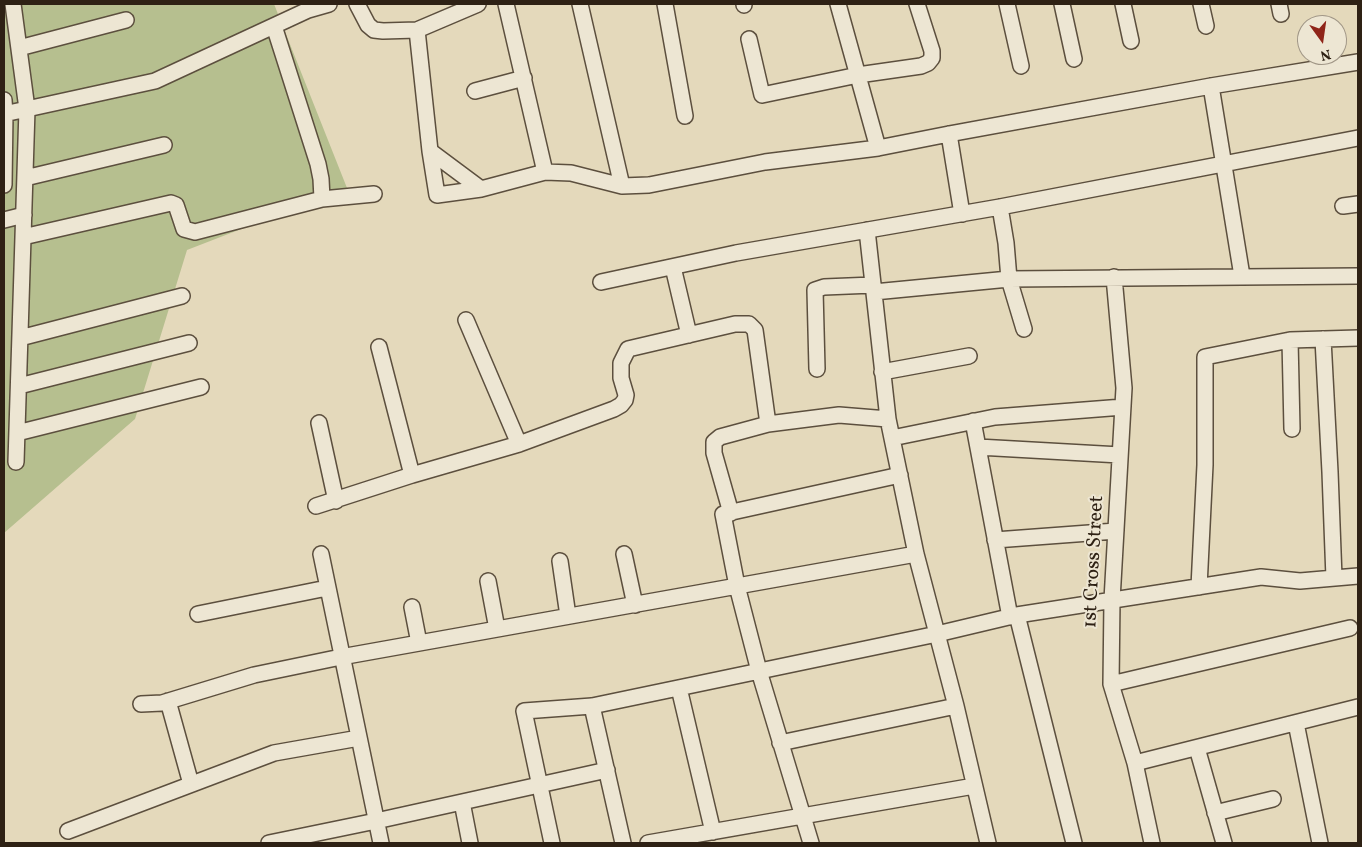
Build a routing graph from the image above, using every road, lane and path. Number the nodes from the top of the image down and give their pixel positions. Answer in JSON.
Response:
{"nodes":[{"id":1,"x":13,"y":4,"type":"edge"},
{"id":2,"x":329,"y":4,"type":"edge"},
{"id":3,"x":357,"y":4,"type":"edge"},
{"id":4,"x":478,"y":4,"type":"edge"},
{"id":5,"x":506,"y":4,"type":"edge"},
{"id":6,"x":580,"y":4,"type":"edge"},
{"id":7,"x":665,"y":4,"type":"edge"},
{"id":8,"x":838,"y":4,"type":"edge"},
{"id":9,"x":917,"y":4,"type":"edge"},
{"id":10,"x":1007,"y":4,"type":"edge"},
{"id":11,"x":1062,"y":4,"type":"edge"},
{"id":12,"x":1123,"y":4,"type":"edge"},
{"id":13,"x":1201,"y":4,"type":"edge"},
{"id":14,"x":126,"y":20,"type":"dead end"},
{"id":15,"x":274,"y":26,"type":"junction"},
{"id":16,"x":1206,"y":26,"type":"dead end"},
{"id":17,"x":417,"y":30,"type":"junction"},
{"id":18,"x":749,"y":39,"type":"dead end"},
{"id":19,"x":1131,"y":41,"type":"dead end"},
{"id":20,"x":19,"y":48,"type":"junction"},
{"id":21,"x":1074,"y":59,"type":"dead end"},
{"id":22,"x":1358,"y":62,"type":"edge"},
{"id":23,"x":1021,"y":66,"type":"dead end"},
{"id":24,"x":858,"y":75,"type":"junction"},
{"id":25,"x":524,"y":78,"type":"junction"},
{"id":26,"x":1211,"y":86,"type":"junction"},
{"id":27,"x":475,"y":91,"type":"dead end"},
{"id":28,"x":4,"y":109,"type":"edge"},
{"id":29,"x":27,"y":109,"type":"junction"},
{"id":30,"x":685,"y":116,"type":"dead end"},
{"id":31,"x":949,"y":134,"type":"junction"},
{"id":32,"x":1358,"y":138,"type":"edge"},
{"id":33,"x":164,"y":145,"type":"dead end"},
{"id":34,"x":878,"y":148,"type":"junction"},
{"id":35,"x":430,"y":151,"type":"junction"},
{"id":36,"x":1224,"y":164,"type":"junction"},
{"id":37,"x":545,"y":172,"type":"junction"},
{"id":38,"x":25,"y":178,"type":"junction"},
{"id":39,"x":4,"y":181,"type":"edge"},
{"id":40,"x":4,"y":184,"type":"edge"},
{"id":41,"x":622,"y":186,"type":"junction"},
{"id":42,"x":481,"y":189,"type":"junction"},
{"id":43,"x":374,"y":194,"type":"dead end"},
{"id":44,"x":322,"y":200,"type":"junction"},
{"id":45,"x":1000,"y":207,"type":"junction"},
{"id":46,"x":962,"y":214,"type":"junction"},
{"id":47,"x":24,"y":215,"type":"junction"},
{"id":48,"x":4,"y":220,"type":"edge"},
{"id":49,"x":868,"y":230,"type":"junction"},
{"id":50,"x":23,"y":237,"type":"junction"},
{"id":51,"x":673,"y":267,"type":"junction"},
{"id":52,"x":1242,"y":276,"type":"junction"},
{"id":53,"x":1358,"y":276,"type":"edge"},
{"id":54,"x":1114,"y":278,"type":"junction"},
{"id":55,"x":1009,"y":279,"type":"junction"},
{"id":56,"x":601,"y":282,"type":"dead end"},
{"id":57,"x":873,"y":288,"type":"junction"},
{"id":58,"x":182,"y":296,"type":"dead end"},
{"id":59,"x":466,"y":320,"type":"dead end"},
{"id":60,"x":1024,"y":329,"type":"dead end"},
{"id":61,"x":689,"y":335,"type":"junction"},
{"id":62,"x":20,"y":338,"type":"junction"},
{"id":63,"x":1358,"y":338,"type":"edge"},
{"id":64,"x":1323,"y":339,"type":"junction"},
{"id":65,"x":1290,"y":340,"type":"junction"},
{"id":66,"x":189,"y":343,"type":"dead end"},
{"id":67,"x":379,"y":347,"type":"dead end"},
{"id":68,"x":969,"y":356,"type":"dead end"},
{"id":69,"x":818,"y":369,"type":"dead end"},
{"id":70,"x":882,"y":372,"type":"junction"},
{"id":71,"x":18,"y":386,"type":"junction"},
{"id":72,"x":201,"y":387,"type":"dead end"},
{"id":73,"x":1123,"y":407,"type":"junction"},
{"id":74,"x":888,"y":419,"type":"junction"},
{"id":75,"x":973,"y":421,"type":"junction"},
{"id":76,"x":319,"y":423,"type":"dead end"},
{"id":77,"x":768,"y":424,"type":"junction"},
{"id":78,"x":1292,"y":429,"type":"dead end"},
{"id":79,"x":17,"y":433,"type":"junction"},
{"id":80,"x":892,"y":438,"type":"junction"},
{"id":81,"x":519,"y":444,"type":"junction"},
{"id":82,"x":978,"y":447,"type":"junction"},
{"id":83,"x":1120,"y":455,"type":"junction"},
{"id":84,"x":16,"y":462,"type":"dead end"},
{"id":85,"x":412,"y":475,"type":"junction"},
{"id":86,"x":900,"y":475,"type":"junction"},
{"id":87,"x":336,"y":501,"type":"junction"},
{"id":88,"x":316,"y":506,"type":"dead end"},
{"id":89,"x":731,"y":513,"type":"junction"},
{"id":90,"x":1116,"y":531,"type":"junction"},
{"id":91,"x":995,"y":540,"type":"junction"},
{"id":92,"x":320,"y":554,"type":"dead end"},
{"id":93,"x":624,"y":554,"type":"dead end"},
{"id":94,"x":916,"y":554,"type":"junction"},
{"id":95,"x":560,"y":561,"type":"dead end"},
{"id":96,"x":1358,"y":576,"type":"edge"},
{"id":97,"x":1334,"y":578,"type":"junction"},
{"id":98,"x":488,"y":581,"type":"dead end"},
{"id":99,"x":737,"y":586,"type":"junction"},
{"id":100,"x":1199,"y":587,"type":"junction"},
{"id":101,"x":327,"y":588,"type":"junction"},
{"id":102,"x":1112,"y":600,"type":"junction"},
{"id":103,"x":635,"y":604,"type":"junction"},
{"id":104,"x":412,"y":607,"type":"dead end"},
{"id":105,"x":198,"y":614,"type":"dead end"},
{"id":106,"x":568,"y":616,"type":"junction"},
{"id":107,"x":1013,"y":616,"type":"junction"},
{"id":108,"x":1350,"y":628,"type":"dead end"},
{"id":109,"x":497,"y":629,"type":"junction"},
{"id":110,"x":937,"y":634,"type":"junction"},
{"id":111,"x":419,"y":643,"type":"junction"},
{"id":112,"x":341,"y":657,"type":"junction"},
{"id":113,"x":759,"y":671,"type":"junction"},
{"id":114,"x":1111,"y":684,"type":"junction"},
{"id":115,"x":679,"y":688,"type":"junction"},
{"id":116,"x":168,"y":701,"type":"junction"},
{"id":117,"x":141,"y":704,"type":"dead end"},
{"id":118,"x":592,"y":706,"type":"junction"},
{"id":119,"x":956,"y":706,"type":"junction"},
{"id":120,"x":1358,"y":707,"type":"edge"},
{"id":121,"x":1296,"y":723,"type":"junction"},
{"id":122,"x":359,"y":738,"type":"junction"},
{"id":123,"x":780,"y":743,"type":"junction"},
{"id":124,"x":1197,"y":748,"type":"junction"},
{"id":125,"x":1135,"y":763,"type":"junction"},
{"id":126,"x":607,"y":770,"type":"junction"},
{"id":127,"x":191,"y":784,"type":"junction"},
{"id":128,"x":539,"y":785,"type":"junction"},
{"id":129,"x":974,"y":786,"type":"junction"},
{"id":130,"x":1273,"y":798,"type":"dead end"},
{"id":131,"x":462,"y":802,"type":"junction"},
{"id":132,"x":1215,"y":812,"type":"junction"},
{"id":133,"x":804,"y":816,"type":"junction"},
{"id":134,"x":376,"y":821,"type":"junction"},
{"id":135,"x":68,"y":831,"type":"dead end"},
{"id":136,"x":713,"y":832,"type":"junction"},
{"id":137,"x":269,"y":843,"type":"edge"},
{"id":138,"x":381,"y":843,"type":"edge"},
{"id":139,"x":470,"y":843,"type":"edge"},
{"id":140,"x":552,"y":843,"type":"edge"},
{"id":141,"x":623,"y":843,"type":"edge"},
{"id":142,"x":648,"y":843,"type":"edge"},
{"id":143,"x":811,"y":843,"type":"edge"},
{"id":144,"x":988,"y":843,"type":"edge"},
{"id":145,"x":1074,"y":843,"type":"edge"},
{"id":146,"x":1152,"y":843,"type":"edge"},
{"id":147,"x":1224,"y":843,"type":"edge"},
{"id":148,"x":1320,"y":843,"type":"edge"}],
"edges":[{"from":1,"to":20,"type":"street"},
{"from":2,"to":15,"type":"street"},
{"from":3,"to":17,"type":"street"},
{"from":4,"to":17,"type":"street"},
{"from":5,"to":25,"type":"street"},
{"from":6,"to":41,"type":"street"},
{"from":7,"to":30,"type":"street"},
{"from":8,"to":24,"type":"street"},
{"from":9,"to":24,"type":"street"},
{"from":10,"to":23,"type":"street"},
{"from":11,"to":21,"type":"street"},
{"from":12,"to":19,"type":"street"},
{"from":13,"to":16,"type":"street"},
{"from":14,"to":20,"type":"street"},
{"from":15,"to":29,"type":"street"},
{"from":15,"to":44,"type":"street"},
{"from":17,"to":35,"type":"street"},
{"from":18,"to":24,"type":"street"},
{"from":20,"to":29,"type":"street"},
{"from":22,"to":26,"type":"street"},
{"from":24,"to":34,"type":"street"},
{"from":25,"to":27,"type":"street"},
{"from":25,"to":37,"type":"street"},
{"from":26,"to":31,"type":"street"},
{"from":26,"to":36,"type":"street"},
{"from":28,"to":29,"type":"street"},
{"from":28,"to":39,"type":"street"},
{"from":29,"to":38,"type":"street"},
{"from":31,"to":34,"type":"street"},
{"from":31,"to":46,"type":"street"},
{"from":32,"to":36,"type":"street"},
{"from":33,"to":38,"type":"street"},
{"from":34,"to":41,"type":"street"},
{"from":35,"to":42,"type":"street"},
{"from":35,"to":42,"type":"street"},
{"from":36,"to":45,"type":"street"},
{"from":36,"to":52,"type":"street"},
{"from":37,"to":41,"type":"street"},
{"from":37,"to":42,"type":"street"},
{"from":38,"to":47,"type":"street"},
{"from":39,"to":40,"type":"street"},
{"from":43,"to":44,"type":"street"},
{"from":44,"to":50,"type":"street"},
{"from":45,"to":46,"type":"street"},
{"from":45,"to":55,"type":"street"},
{"from":46,"to":49,"type":"street"},
{"from":47,"to":48,"type":"street"},
{"from":47,"to":50,"type":"street"},
{"from":49,"to":51,"type":"street"},
{"from":49,"to":57,"type":"street"},
{"from":50,"to":62,"type":"street"},
{"from":51,"to":56,"type":"street"},
{"from":51,"to":61,"type":"street"},
{"from":52,"to":53,"type":"street"},
{"from":52,"to":54,"type":"street"},
{"from":54,"to":55,"type":"street"},
{"from":54,"to":73,"type":"street","name":"1st Cross Street"},
{"from":55,"to":57,"type":"street"},
{"from":55,"to":60,"type":"street"},
{"from":57,"to":69,"type":"street"},
{"from":57,"to":70,"type":"street"},
{"from":58,"to":62,"type":"street"},
{"from":59,"to":81,"type":"street"},
{"from":61,"to":77,"type":"street"},
{"from":61,"to":81,"type":"street"},
{"from":62,"to":71,"type":"street"},
{"from":63,"to":64,"type":"street"},
{"from":64,"to":65,"type":"street"},
{"from":64,"to":97,"type":"street"},
{"from":65,"to":78,"type":"street"},
{"from":65,"to":100,"type":"street"},
{"from":66,"to":71,"type":"street"},
{"from":67,"to":85,"type":"street"},
{"from":68,"to":70,"type":"street"},
{"from":70,"to":74,"type":"street"},
{"from":71,"to":79,"type":"street"},
{"from":72,"to":79,"type":"street"},
{"from":73,"to":75,"type":"street"},
{"from":73,"to":83,"type":"street","name":"1st Cross Street"},
{"from":74,"to":77,"type":"street"},
{"from":74,"to":80,"type":"street"},
{"from":75,"to":80,"type":"street"},
{"from":75,"to":82,"type":"street"},
{"from":76,"to":87,"type":"street"},
{"from":77,"to":89,"type":"street"},
{"from":79,"to":84,"type":"street"},
{"from":80,"to":86,"type":"street"},
{"from":81,"to":85,"type":"street"},
{"from":82,"to":83,"type":"street"},
{"from":82,"to":91,"type":"street"},
{"from":83,"to":90,"type":"street","name":"1st Cross Street"},
{"from":85,"to":87,"type":"street"},
{"from":86,"to":89,"type":"street"},
{"from":86,"to":94,"type":"street"},
{"from":87,"to":88,"type":"street"},
{"from":89,"to":99,"type":"street"},
{"from":90,"to":91,"type":"street"},
{"from":90,"to":102,"type":"street","name":"1st Cross Street"},
{"from":91,"to":107,"type":"street"},
{"from":92,"to":101,"type":"street"},
{"from":93,"to":103,"type":"street"},
{"from":94,"to":99,"type":"street"},
{"from":94,"to":110,"type":"street"},
{"from":95,"to":106,"type":"street"},
{"from":96,"to":97,"type":"street"},
{"from":97,"to":100,"type":"street"},
{"from":98,"to":109,"type":"street"},
{"from":99,"to":103,"type":"street"},
{"from":99,"to":113,"type":"street"},
{"from":100,"to":102,"type":"street"},
{"from":101,"to":105,"type":"street"},
{"from":101,"to":112,"type":"street"},
{"from":102,"to":107,"type":"street"},
{"from":102,"to":114,"type":"street","name":"1st Cross Street"},
{"from":103,"to":106,"type":"street"},
{"from":104,"to":111,"type":"street"},
{"from":106,"to":109,"type":"street"},
{"from":107,"to":110,"type":"street"},
{"from":107,"to":145,"type":"street"},
{"from":108,"to":114,"type":"street"},
{"from":109,"to":111,"type":"street"},
{"from":110,"to":113,"type":"street"},
{"from":110,"to":119,"type":"street"},
{"from":111,"to":112,"type":"street"},
{"from":112,"to":116,"type":"street"},
{"from":112,"to":122,"type":"street"},
{"from":113,"to":115,"type":"street"},
{"from":113,"to":123,"type":"street"},
{"from":114,"to":125,"type":"street","name":"1st Cross Street"},
{"from":115,"to":118,"type":"street"},
{"from":115,"to":136,"type":"street"},
{"from":116,"to":117,"type":"street"},
{"from":116,"to":127,"type":"street"},
{"from":118,"to":126,"type":"street"},
{"from":118,"to":128,"type":"street"},
{"from":119,"to":123,"type":"street"},
{"from":119,"to":129,"type":"street"},
{"from":120,"to":121,"type":"street"},
{"from":121,"to":124,"type":"street"},
{"from":121,"to":148,"type":"street"},
{"from":122,"to":127,"type":"street"},
{"from":122,"to":134,"type":"street"},
{"from":123,"to":133,"type":"street"},
{"from":124,"to":125,"type":"street"},
{"from":124,"to":132,"type":"street"},
{"from":125,"to":146,"type":"street","name":"1st Cross Street"},
{"from":126,"to":128,"type":"street"},
{"from":126,"to":141,"type":"street"},
{"from":127,"to":135,"type":"street"},
{"from":128,"to":131,"type":"street"},
{"from":128,"to":140,"type":"street"},
{"from":129,"to":133,"type":"street"},
{"from":129,"to":144,"type":"street"},
{"from":130,"to":132,"type":"street"},
{"from":131,"to":134,"type":"street"},
{"from":131,"to":139,"type":"street"},
{"from":132,"to":147,"type":"street"},
{"from":133,"to":136,"type":"street"},
{"from":133,"to":143,"type":"street"},
{"from":134,"to":137,"type":"street"},
{"from":134,"to":138,"type":"street"},
{"from":136,"to":142,"type":"street"}]}
